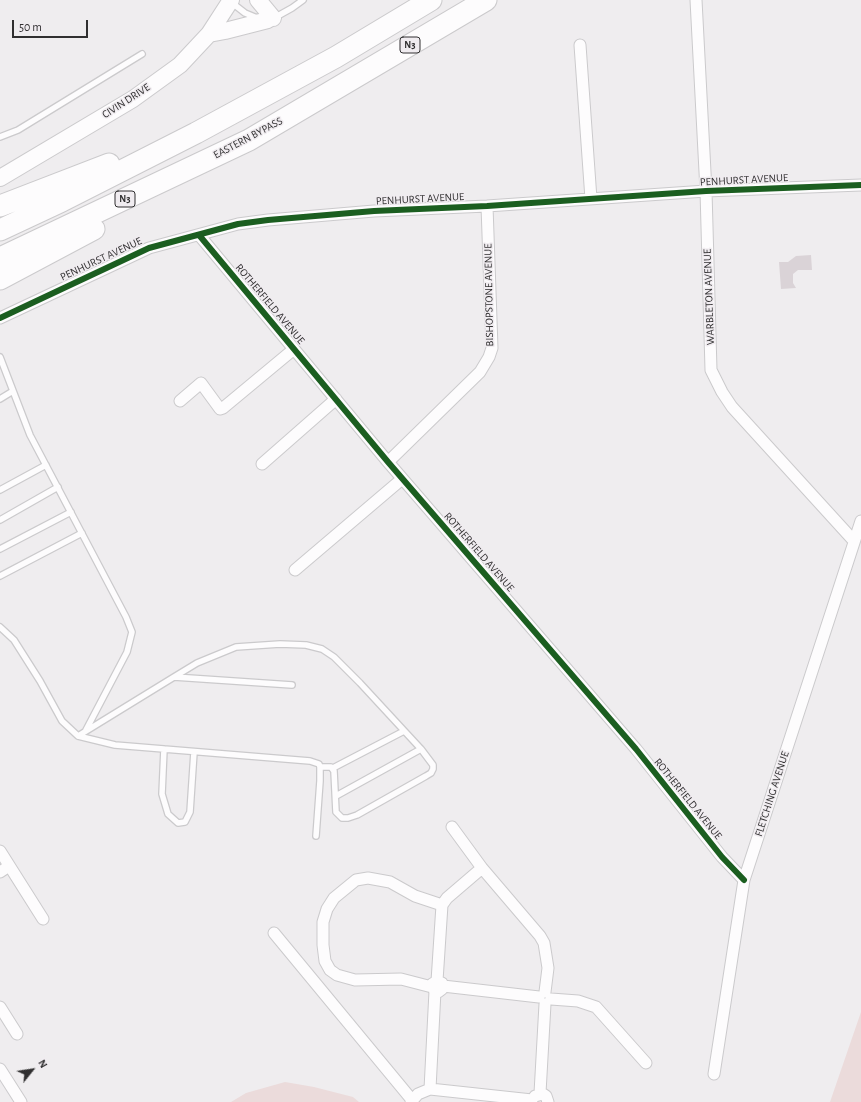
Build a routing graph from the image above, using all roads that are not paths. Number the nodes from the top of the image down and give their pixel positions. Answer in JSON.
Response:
{"nodes":[{"id":1,"x":258,"y":0,"type":"edge"},
{"id":2,"x":303,"y":0,"type":"edge"},
{"id":3,"x":431,"y":0,"type":"edge"},
{"id":4,"x":486,"y":0,"type":"edge"},
{"id":5,"x":696,"y":0,"type":"edge"},
{"id":6,"x":231,"y":1,"type":"edge"},
{"id":7,"x":270,"y":19,"type":"junction"},
{"id":8,"x":209,"y":34,"type":"junction"},
{"id":9,"x":580,"y":45,"type":"dead end"},
{"id":10,"x":142,"y":54,"type":"dead end"},
{"id":11,"x":196,"y":133,"type":"junction"},
{"id":12,"x":0,"y":137,"type":"edge"},
{"id":13,"x":249,"y":140,"type":"junction"},
{"id":14,"x":0,"y":178,"type":"edge"},
{"id":15,"x":861,"y":185,"type":"edge"},
{"id":16,"x":706,"y":191,"type":"junction"},
{"id":17,"x":591,"y":199,"type":"junction"},
{"id":18,"x":0,"y":206,"type":"edge"},
{"id":19,"x":486,"y":206,"type":"junction"},
{"id":20,"x":0,"y":230,"type":"edge"},
{"id":21,"x":199,"y":235,"type":"junction"},
{"id":22,"x":0,"y":258,"type":"edge"},
{"id":23,"x":0,"y":279,"type":"edge"},
{"id":24,"x":0,"y":318,"type":"edge"},
{"id":25,"x":294,"y":348,"type":"junction"},
{"id":26,"x":0,"y":358,"type":"edge"},
{"id":27,"x":13,"y":391,"type":"junction"},
{"id":28,"x":0,"y":399,"type":"edge"},
{"id":29,"x":336,"y":399,"type":"junction"},
{"id":30,"x":180,"y":401,"type":"dead end"},
{"id":31,"x":388,"y":462,"type":"junction"},
{"id":32,"x":262,"y":464,"type":"dead end"},
{"id":33,"x":46,"y":465,"type":"junction"},
{"id":34,"x":402,"y":479,"type":"junction"},
{"id":35,"x":58,"y":487,"type":"junction"},
{"id":36,"x":0,"y":490,"type":"edge"},
{"id":37,"x":70,"y":512,"type":"junction"},
{"id":38,"x":0,"y":520,"type":"edge"},
{"id":39,"x":861,"y":521,"type":"edge"},
{"id":40,"x":82,"y":533,"type":"junction"},
{"id":41,"x":854,"y":541,"type":"junction"},
{"id":42,"x":0,"y":549,"type":"edge"},
{"id":43,"x":295,"y":570,"type":"dead end"},
{"id":44,"x":0,"y":576,"type":"edge"},
{"id":45,"x":0,"y":627,"type":"edge"},
{"id":46,"x":174,"y":677,"type":"junction"},
{"id":47,"x":292,"y":685,"type":"dead end"},
{"id":48,"x":86,"y":730,"type":"junction"},
{"id":49,"x":404,"y":731,"type":"junction"},
{"id":50,"x":78,"y":736,"type":"junction"},
{"id":51,"x":164,"y":749,"type":"junction"},
{"id":52,"x":421,"y":749,"type":"junction"},
{"id":53,"x":194,"y":752,"type":"junction"},
{"id":54,"x":320,"y":767,"type":"junction"},
{"id":55,"x":332,"y":768,"type":"junction"},
{"id":56,"x":336,"y":796,"type":"junction"},
{"id":57,"x":452,"y":828,"type":"dead end"},
{"id":58,"x":316,"y":836,"type":"dead end"},
{"id":59,"x":0,"y":851,"type":"edge"},
{"id":60,"x":482,"y":868,"type":"junction"},
{"id":61,"x":5,"y":869,"type":"edge"},
{"id":62,"x":744,"y":880,"type":"junction"},
{"id":63,"x":442,"y":905,"type":"junction"},
{"id":64,"x":42,"y":919,"type":"dead end"},
{"id":65,"x":274,"y":933,"type":"dead end"},
{"id":66,"x":436,"y":986,"type":"junction"},
{"id":67,"x":545,"y":998,"type":"junction"},
{"id":68,"x":0,"y":1007,"type":"edge"},
{"id":69,"x":17,"y":1034,"type":"dead end"},
{"id":70,"x":646,"y":1063,"type":"dead end"},
{"id":71,"x":0,"y":1069,"type":"edge"},
{"id":72,"x":714,"y":1074,"type":"dead end"},
{"id":73,"x":430,"y":1090,"type":"junction"},
{"id":74,"x":535,"y":1098,"type":"edge"},
{"id":75,"x":411,"y":1101,"type":"edge"},
{"id":76,"x":21,"y":1102,"type":"edge"},
{"id":77,"x":548,"y":1102,"type":"edge"}],
"edges":[{"from":1,"to":7,"type":"main road"},
{"from":2,"to":7,"type":"lane"},
{"from":3,"to":11,"type":"highway","number":"N3"},
{"from":4,"to":13,"type":"highway","name":"EASTERN BYPASS","number":"N3"},
{"from":5,"to":16,"type":"street","name":"WARBLETON AVENUE"},
{"from":6,"to":7,"type":"lane"},
{"from":6,"to":8,"type":"main road","name":"CIVIN DRIVE"},
{"from":7,"to":8,"type":"main road"},
{"from":8,"to":14,"type":"main road","name":"CIVIN DRIVE"},
{"from":9,"to":17,"type":"street"},
{"from":10,"to":12,"type":"lane"},
{"from":11,"to":18,"type":"highway"},
{"from":11,"to":20,"type":"highway","number":"N3"},
{"from":13,"to":22,"type":"highway","name":"EASTERN BYPASS","number":"N3"},
{"from":13,"to":23,"type":"highway"},
{"from":15,"to":16,"type":"street","name":"PENHURST AVENUE"},
{"from":16,"to":17,"type":"street","name":"PENHURST AVENUE"},
{"from":16,"to":41,"type":"street","name":"WARBLETON AVENUE"},
{"from":17,"to":19,"type":"street","name":"PENHURST AVENUE"},
{"from":19,"to":21,"type":"street","name":"PENHURST AVENUE"},
{"from":19,"to":31,"type":"street","name":"BISHOPSTONE AVENUE"},
{"from":21,"to":24,"type":"street","name":"PENHURST AVENUE"},
{"from":21,"to":25,"type":"street","name":"ROTHERFIELD AVENUE"},
{"from":25,"to":29,"type":"street","name":"ROTHERFIELD AVENUE"},
{"from":25,"to":30,"type":"street"},
{"from":26,"to":27,"type":"lane"},
{"from":27,"to":28,"type":"lane"},
{"from":27,"to":33,"type":"lane"},
{"from":29,"to":31,"type":"street","name":"ROTHERFIELD AVENUE"},
{"from":29,"to":32,"type":"street"},
{"from":31,"to":34,"type":"street","name":"ROTHERFIELD AVENUE"},
{"from":33,"to":35,"type":"lane"},
{"from":33,"to":36,"type":"lane"},
{"from":34,"to":43,"type":"street"},
{"from":34,"to":62,"type":"street","name":"ROTHERFIELD AVENUE"},
{"from":35,"to":37,"type":"lane"},
{"from":35,"to":38,"type":"lane"},
{"from":37,"to":40,"type":"lane"},
{"from":37,"to":42,"type":"lane"},
{"from":39,"to":41,"type":"street","name":"FLETCHING AVENUE"},
{"from":40,"to":44,"type":"lane"},
{"from":40,"to":48,"type":"lane"},
{"from":41,"to":62,"type":"street","name":"FLETCHING AVENUE"},
{"from":45,"to":50,"type":"lane"},
{"from":46,"to":47,"type":"lane"},
{"from":46,"to":48,"type":"lane"},
{"from":46,"to":49,"type":"lane"},
{"from":48,"to":50,"type":"lane"},
{"from":49,"to":52,"type":"lane"},
{"from":49,"to":55,"type":"lane"},
{"from":50,"to":51,"type":"lane"},
{"from":51,"to":53,"type":"lane"},
{"from":51,"to":53,"type":"lane"},
{"from":52,"to":56,"type":"lane"},
{"from":52,"to":56,"type":"lane"},
{"from":53,"to":54,"type":"lane"},
{"from":54,"to":55,"type":"lane"},
{"from":54,"to":58,"type":"lane"},
{"from":55,"to":56,"type":"lane"},
{"from":57,"to":60,"type":"street"},
{"from":59,"to":61,"type":"street"},
{"from":60,"to":63,"type":"street"},
{"from":60,"to":67,"type":"street"},
{"from":61,"to":64,"type":"street"},
{"from":62,"to":72,"type":"street","name":"FLETCHING AVENUE"},
{"from":63,"to":66,"type":"street"},
{"from":63,"to":66,"type":"street"},
{"from":65,"to":75,"type":"street"},
{"from":66,"to":67,"type":"street"},
{"from":66,"to":73,"type":"street"},
{"from":67,"to":70,"type":"street"},
{"from":67,"to":74,"type":"street"},
{"from":68,"to":69,"type":"street"},
{"from":71,"to":76,"type":"street"},
{"from":73,"to":74,"type":"street"},
{"from":73,"to":75,"type":"street"},
{"from":74,"to":77,"type":"street"}]}
